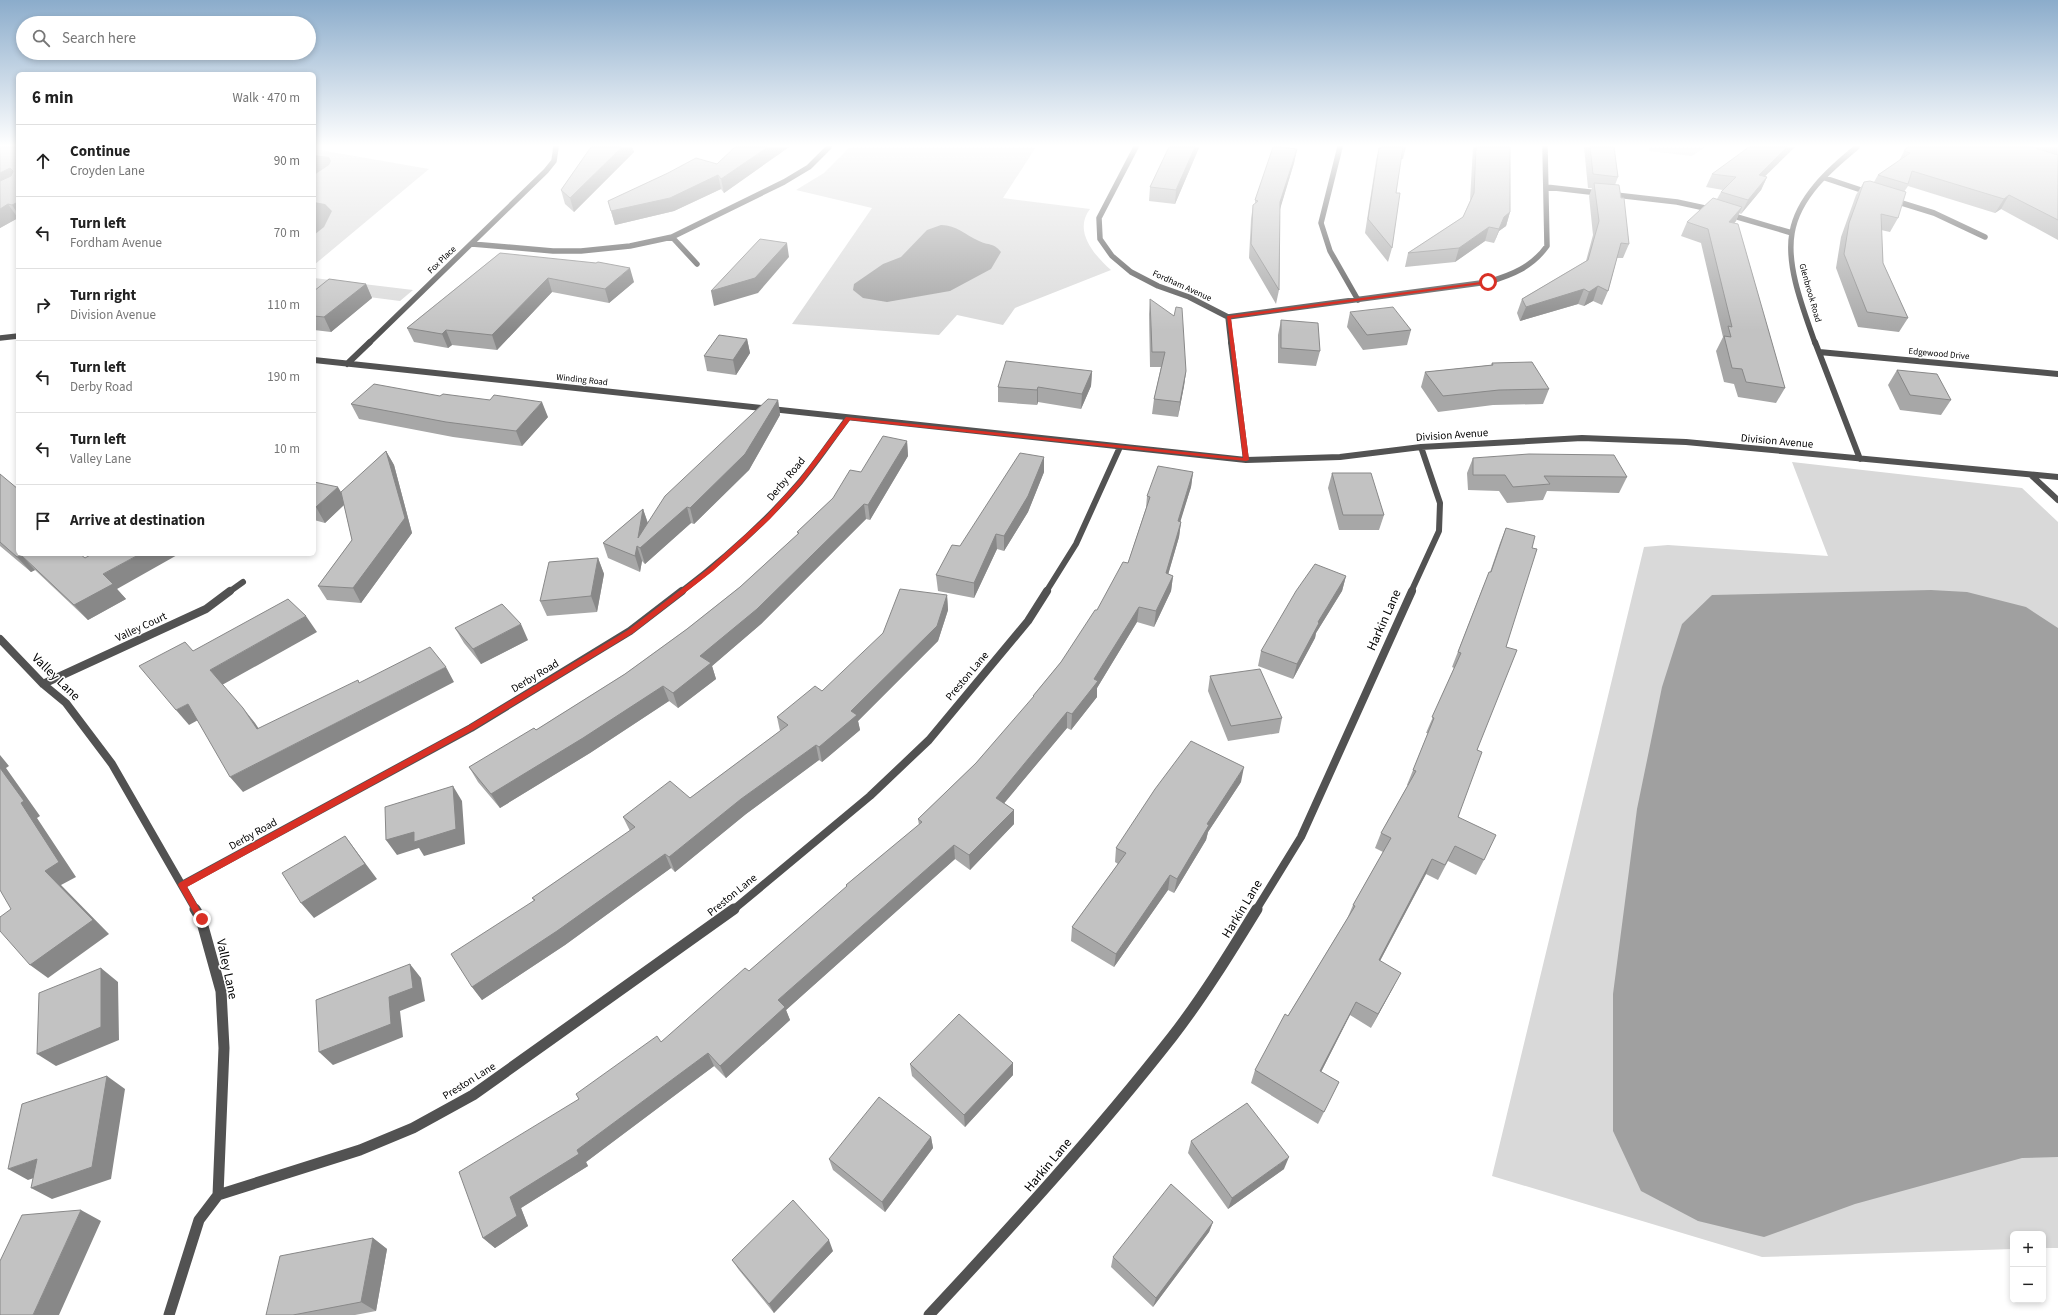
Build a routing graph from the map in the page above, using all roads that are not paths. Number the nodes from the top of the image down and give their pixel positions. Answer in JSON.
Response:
{"nodes":[{"id":1,"x":508,"y":208,"type":"edge"},
{"id":2,"x":731,"y":208,"type":"edge"},
{"id":3,"x":1104,"y":208,"type":"edge"},
{"id":4,"x":1325,"y":208,"type":"edge"},
{"id":5,"x":1546,"y":208,"type":"edge"},
{"id":6,"x":1709,"y":208,"type":"edge"},
{"id":7,"x":1802,"y":208,"type":"edge"},
{"id":8,"x":1919,"y":208,"type":"edge"},
{"id":9,"x":1792,"y":233,"type":"junction"},
{"id":10,"x":1985,"y":237,"type":"dead end"},
{"id":11,"x":672,"y":238,"type":"junction"},
{"id":12,"x":472,"y":244,"type":"junction"},
{"id":13,"x":697,"y":264,"type":"dead end"},
{"id":14,"x":1358,"y":300,"type":"junction"},
{"id":15,"x":1228,"y":317,"type":"junction"},
{"id":16,"x":16,"y":336,"type":"edge"},
{"id":17,"x":0,"y":338,"type":"edge"},
{"id":18,"x":1819,"y":352,"type":"junction"},
{"id":19,"x":316,"y":360,"type":"edge"},
{"id":20,"x":347,"y":364,"type":"junction"},
{"id":21,"x":2058,"y":374,"type":"edge"},
{"id":22,"x":848,"y":418,"type":"junction"},
{"id":23,"x":1120,"y":446,"type":"junction"},
{"id":24,"x":1421,"y":447,"type":"junction"},
{"id":25,"x":1860,"y":459,"type":"junction"},
{"id":26,"x":1246,"y":460,"type":"junction"},
{"id":27,"x":2031,"y":475,"type":"junction"},
{"id":28,"x":2058,"y":477,"type":"edge"},
{"id":29,"x":2058,"y":500,"type":"edge"},
{"id":30,"x":243,"y":582,"type":"dead end"},
{"id":31,"x":0,"y":638,"type":"edge"},
{"id":32,"x":43,"y":684,"type":"junction"},
{"id":33,"x":182,"y":885,"type":"junction"},
{"id":34,"x":218,"y":1195,"type":"junction"},
{"id":35,"x":169,"y":1315,"type":"edge"},
{"id":36,"x":929,"y":1315,"type":"edge"}],
"edges":[{"from":1,"to":12,"type":"street","name":"Fox Place"},
{"from":2,"to":11,"type":"street"},
{"from":3,"to":15,"type":"street","name":"Fordham Avenue"},
{"from":4,"to":14,"type":"street"},
{"from":5,"to":14,"type":"street"},
{"from":6,"to":9,"type":"street"},
{"from":7,"to":9,"type":"street","name":"Glenbrook Road"},
{"from":8,"to":10,"type":"street"},
{"from":9,"to":18,"type":"street","name":"Glenbrook Road"},
{"from":11,"to":12,"type":"street"},
{"from":11,"to":13,"type":"street"},
{"from":12,"to":20,"type":"street","name":"Fox Place"},
{"from":14,"to":15,"type":"street"},
{"from":15,"to":26,"type":"street"},
{"from":16,"to":17,"type":"street"},
{"from":18,"to":21,"type":"street","name":"Edgewood Drive"},
{"from":18,"to":25,"type":"street","name":"Glenbrook Road"},
{"from":19,"to":20,"type":"street","name":"Winding Road"},
{"from":20,"to":22,"type":"street","name":"Winding Road"},
{"from":22,"to":23,"type":"street","name":"Division Avenue"},
{"from":22,"to":33,"type":"street","name":"Derby Road"},
{"from":23,"to":26,"type":"street","name":"Division Avenue"},
{"from":23,"to":34,"type":"street","name":"Preston Lane"},
{"from":24,"to":25,"type":"street","name":"Division Avenue"},
{"from":24,"to":26,"type":"street","name":"Division Avenue"},
{"from":24,"to":36,"type":"street","name":"Harkin Lane"},
{"from":25,"to":27,"type":"street","name":"Division Avenue"},
{"from":27,"to":28,"type":"street","name":"Division Avenue"},
{"from":27,"to":29,"type":"street"},
{"from":30,"to":32,"type":"street","name":"Valley Court"},
{"from":31,"to":32,"type":"street","name":"Valley Lane"},
{"from":32,"to":33,"type":"street","name":"Valley Lane"},
{"from":33,"to":34,"type":"street","name":"Valley Lane"},
{"from":34,"to":35,"type":"street"}]}
